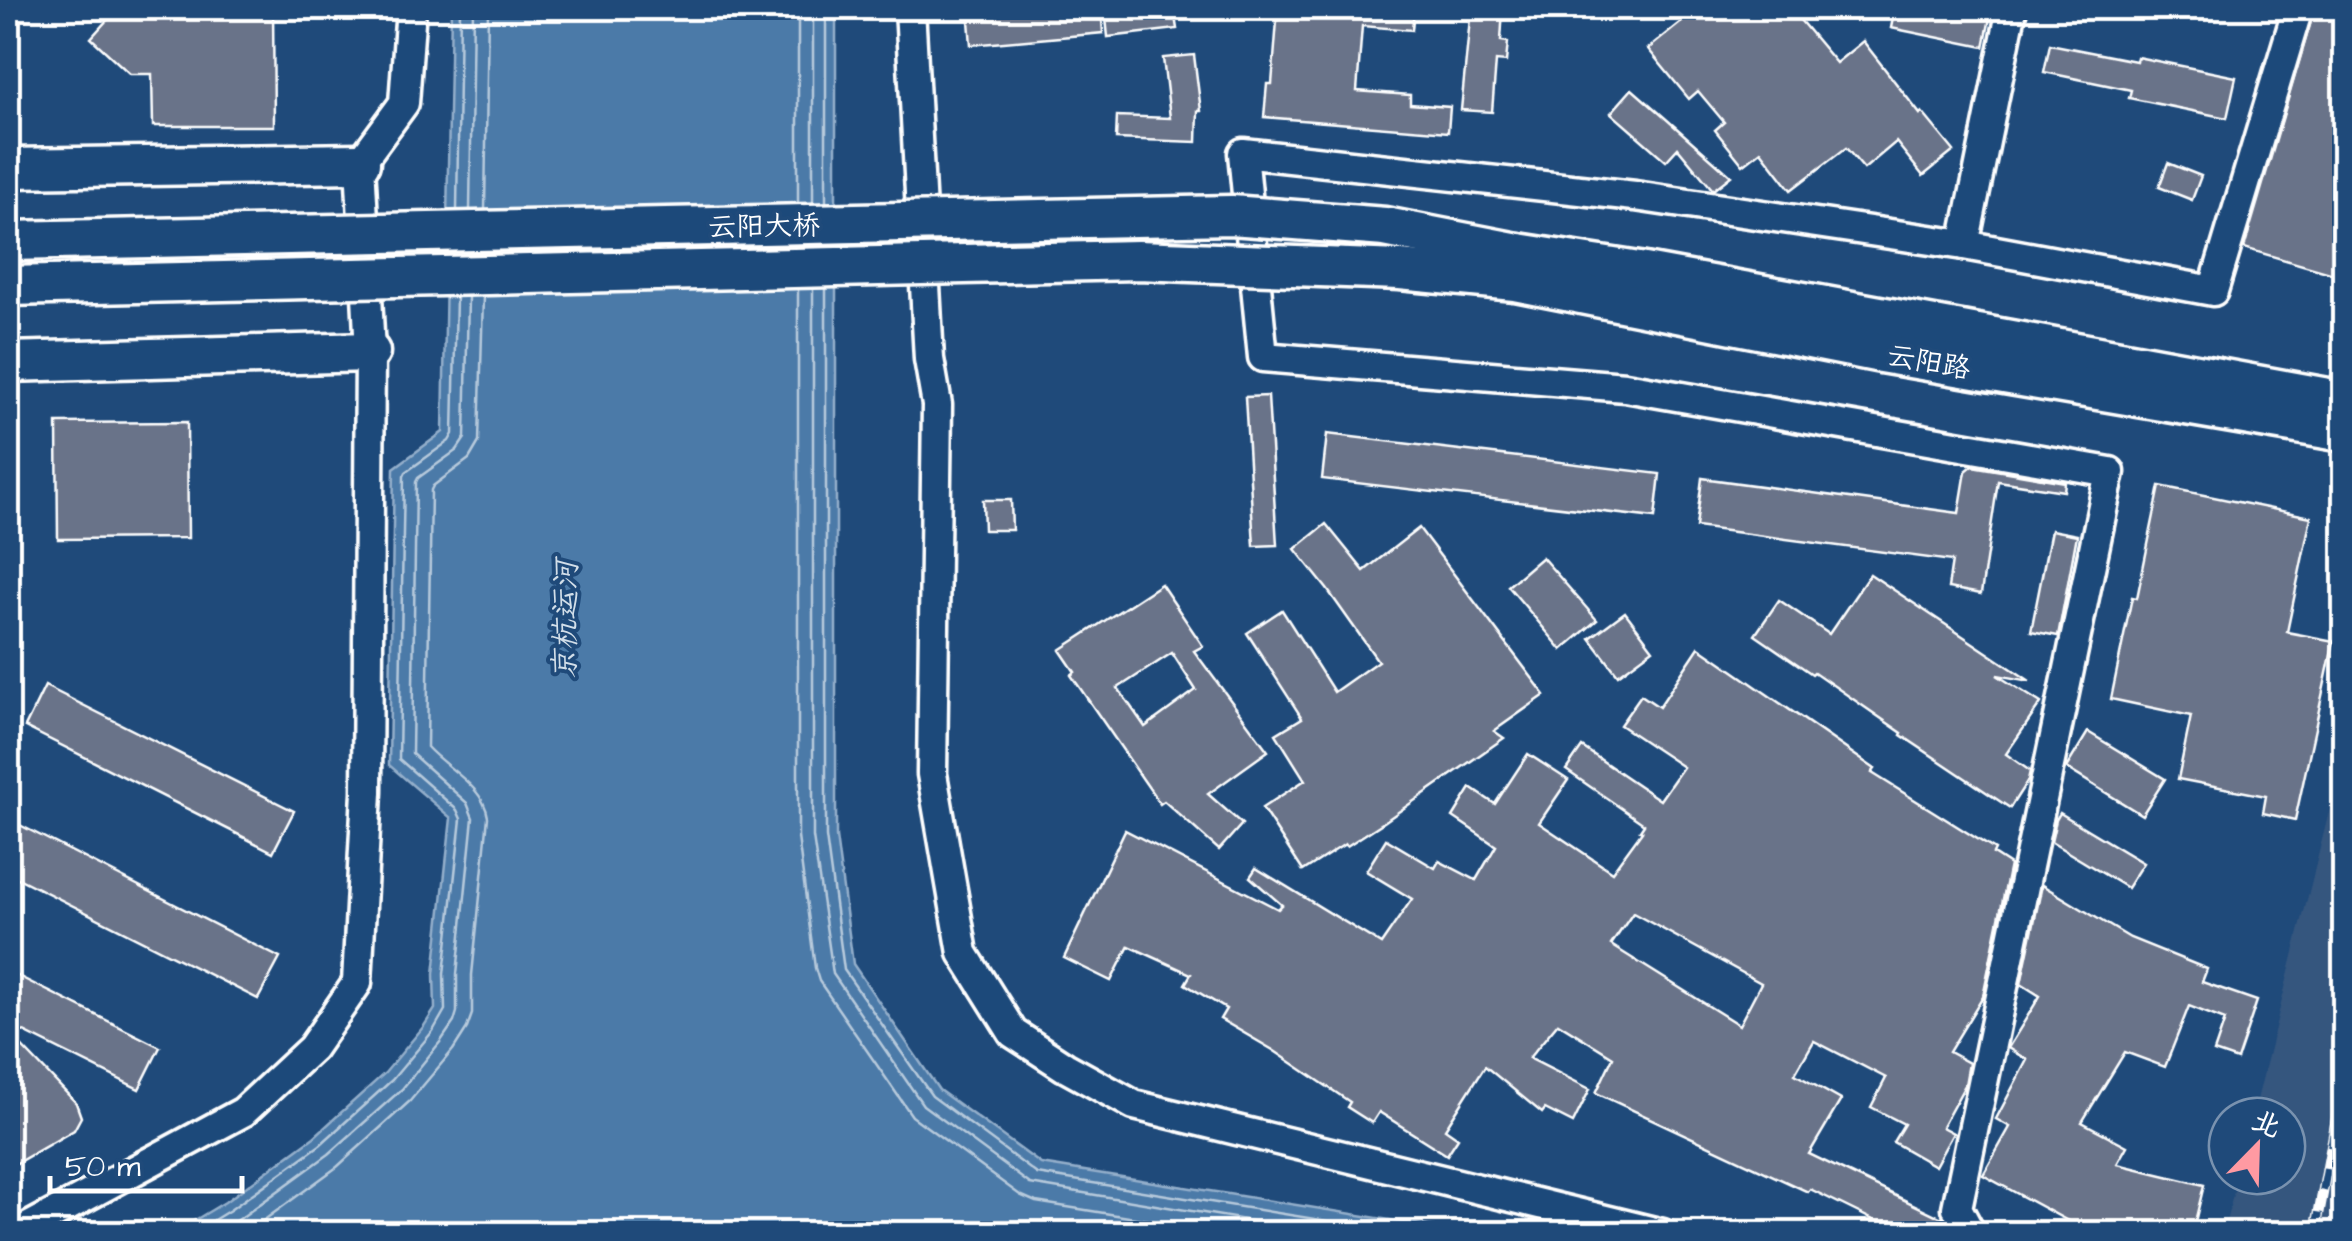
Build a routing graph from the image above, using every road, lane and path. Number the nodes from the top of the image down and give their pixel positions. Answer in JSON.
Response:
{"nodes":[{"id":1,"x":411,"y":8,"type":"edge"},
{"id":2,"x":910,"y":8,"type":"edge"},
{"id":3,"x":2012,"y":8,"type":"edge"},
{"id":4,"x":2298,"y":8,"type":"edge"},
{"id":5,"x":360,"y":162,"type":"junction"},
{"id":6,"x":8,"y":168,"type":"edge"},
{"id":7,"x":8,"y":241,"type":"edge"},
{"id":8,"x":1964,"y":246,"type":"junction"},
{"id":9,"x":1516,"y":267,"type":"junction"},
{"id":10,"x":8,"y":286,"type":"edge"},
{"id":11,"x":370,"y":352,"type":"junction"},
{"id":12,"x":8,"y":362,"type":"edge"},
{"id":13,"x":2344,"y":401,"type":"edge"},
{"id":14,"x":2344,"y":432,"type":"edge"},
{"id":15,"x":16,"y":1234,"type":"edge"},
{"id":16,"x":1663,"y":1234,"type":"edge"},
{"id":17,"x":1972,"y":1234,"type":"edge"}],
"edges":[{"from":1,"to":5,"type":"street"},
{"from":2,"to":16,"type":"street"},
{"from":3,"to":8,"type":"street"},
{"from":4,"to":8,"type":"street"},
{"from":5,"to":6,"type":"street"},
{"from":5,"to":11,"type":"street"},
{"from":7,"to":9,"type":"street","name":"云阳大桥","bridge":true},
{"from":8,"to":17,"type":"street"},
{"from":9,"to":10,"type":"street","name":"云阳大桥","bridge":true},
{"from":9,"to":13,"type":"street","name":"云阳路"},
{"from":9,"to":14,"type":"street","name":"云阳路"},
{"from":11,"to":12,"type":"street"},
{"from":11,"to":15,"type":"street"}]}
